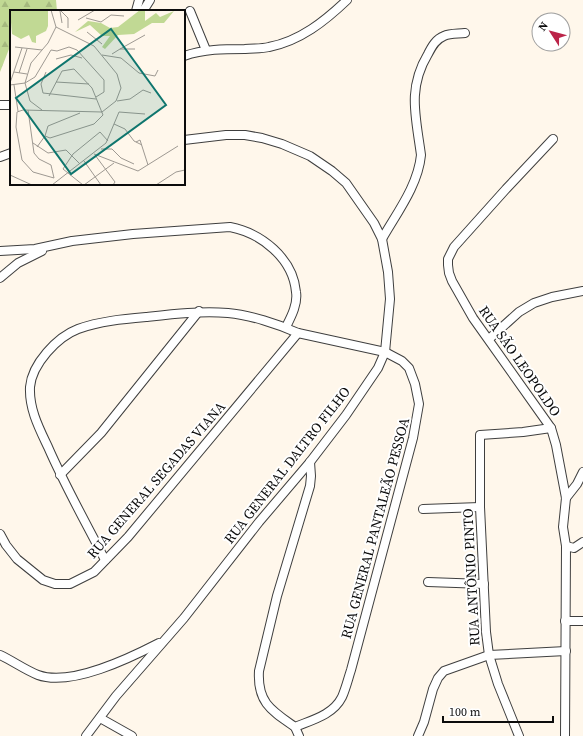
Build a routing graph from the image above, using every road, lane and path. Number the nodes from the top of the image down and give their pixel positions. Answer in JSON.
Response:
{"nodes":[{"id":1,"x":139,"y":0,"type":"edge"},
{"id":2,"x":150,"y":0,"type":"edge"},
{"id":3,"x":347,"y":0,"type":"edge"},
{"id":4,"x":136,"y":10,"type":"edge"},
{"id":5,"x":144,"y":10,"type":"edge"},
{"id":6,"x":190,"y":11,"type":"dead end"},
{"id":7,"x":465,"y":33,"type":"dead end"},
{"id":8,"x":206,"y":50,"type":"junction"},
{"id":9,"x":185,"y":56,"type":"edge"},
{"id":10,"x":554,"y":139,"type":"dead end"},
{"id":11,"x":185,"y":140,"type":"edge"},
{"id":12,"x":10,"y":153,"type":"edge"},
{"id":13,"x":0,"y":157,"type":"edge"},
{"id":14,"x":382,"y":239,"type":"junction"},
{"id":15,"x":50,"y":247,"type":"junction"},
{"id":16,"x":0,"y":252,"type":"edge"},
{"id":17,"x":0,"y":278,"type":"edge"},
{"id":18,"x":583,"y":291,"type":"edge"},
{"id":19,"x":199,"y":311,"type":"junction"},
{"id":20,"x":286,"y":327,"type":"junction"},
{"id":21,"x":298,"y":333,"type":"junction"},
{"id":22,"x":489,"y":339,"type":"junction"},
{"id":23,"x":385,"y":352,"type":"junction"},
{"id":24,"x":551,"y":428,"type":"junction"},
{"id":25,"x":310,"y":462,"type":"junction"},
{"id":26,"x":583,"y":472,"type":"edge"},
{"id":27,"x":60,"y":475,"type":"junction"},
{"id":28,"x":566,"y":498,"type":"junction"},
{"id":29,"x":480,"y":507,"type":"junction"},
{"id":30,"x":423,"y":510,"type":"dead end"},
{"id":31,"x":0,"y":534,"type":"edge"},
{"id":32,"x":583,"y":542,"type":"edge"},
{"id":33,"x":575,"y":547,"type":"edge"},
{"id":34,"x":105,"y":560,"type":"junction"},
{"id":35,"x":428,"y":582,"type":"dead end"},
{"id":36,"x":484,"y":584,"type":"junction"},
{"id":37,"x":566,"y":621,"type":"junction"},
{"id":38,"x":583,"y":621,"type":"edge"},
{"id":39,"x":164,"y":641,"type":"junction"},
{"id":40,"x":566,"y":651,"type":"junction"},
{"id":41,"x":0,"y":655,"type":"edge"},
{"id":42,"x":489,"y":655,"type":"junction"},
{"id":43,"x":100,"y":718,"type":"junction"},
{"id":44,"x":295,"y":726,"type":"junction"},
{"id":45,"x":86,"y":736,"type":"edge"},
{"id":46,"x":132,"y":736,"type":"edge"},
{"id":47,"x":299,"y":736,"type":"edge"},
{"id":48,"x":418,"y":736,"type":"edge"},
{"id":49,"x":519,"y":736,"type":"edge"},
{"id":50,"x":565,"y":736,"type":"edge"}],
"edges":[{"from":1,"to":4,"type":"street"},
{"from":2,"to":5,"type":"street"},
{"from":3,"to":8,"type":"street"},
{"from":6,"to":8,"type":"street"},
{"from":7,"to":14,"type":"street"},
{"from":8,"to":9,"type":"street"},
{"from":10,"to":22,"type":"street","name":"RUA SÃO LEOPOLDO"},
{"from":11,"to":14,"type":"street","name":"RUA GENERAL DALTRO FILHO"},
{"from":12,"to":13,"type":"street"},
{"from":14,"to":23,"type":"street","name":"RUA GENERAL DALTRO FILHO"},
{"from":15,"to":16,"type":"street"},
{"from":15,"to":17,"type":"street"},
{"from":15,"to":20,"type":"street"},
{"from":18,"to":22,"type":"street"},
{"from":19,"to":20,"type":"street","name":"RUA GENERAL PANTALEÃO PESSOA"},
{"from":19,"to":27,"type":"street"},
{"from":19,"to":27,"type":"street","name":"RUA GENERAL PANTALEÃO PESSOA"},
{"from":20,"to":21,"type":"street","name":"RUA GENERAL PANTALEÃO PESSOA"},
{"from":21,"to":23,"type":"street","name":"RUA GENERAL PANTALEÃO PESSOA"},
{"from":21,"to":34,"type":"street","name":"RUA GENERAL SEGADAS VIANA"},
{"from":22,"to":24,"type":"street","name":"RUA SÃO LEOPOLDO"},
{"from":23,"to":25,"type":"street","name":"RUA GENERAL DALTRO FILHO"},
{"from":23,"to":44,"type":"street","name":"RUA GENERAL PANTALEÃO PESSOA"},
{"from":24,"to":28,"type":"street","name":"RUA SÃO LEOPOLDO"},
{"from":24,"to":29,"type":"street","name":"RUA ANTÔNIO PINTO"},
{"from":25,"to":39,"type":"street","name":"RUA GENERAL DALTRO FILHO"},
{"from":25,"to":44,"type":"street"},
{"from":26,"to":28,"type":"street"},
{"from":27,"to":34,"type":"street","name":"RUA GENERAL PANTALEÃO PESSOA"},
{"from":28,"to":33,"type":"street","name":"RUA SÃO LEOPOLDO"},
{"from":29,"to":30,"type":"street"},
{"from":29,"to":36,"type":"street","name":"RUA ANTÔNIO PINTO"},
{"from":31,"to":34,"type":"street","name":"RUA GENERAL SEGADAS VIANA"},
{"from":32,"to":33,"type":"street"},
{"from":33,"to":37,"type":"street","name":"RUA SÃO LEOPOLDO"},
{"from":35,"to":36,"type":"street"},
{"from":36,"to":42,"type":"street","name":"RUA ANTÔNIO PINTO"},
{"from":37,"to":38,"type":"street"},
{"from":37,"to":40,"type":"street","name":"RUA SÃO LEOPOLDO"},
{"from":39,"to":41,"type":"street"},
{"from":39,"to":43,"type":"street","name":"RUA GENERAL DALTRO FILHO"},
{"from":40,"to":42,"type":"street"},
{"from":40,"to":50,"type":"street","name":"RUA SÃO LEOPOLDO"},
{"from":42,"to":48,"type":"street"},
{"from":42,"to":49,"type":"street","name":"RUA ANTÔNIO PINTO"},
{"from":43,"to":45,"type":"street","name":"RUA GENERAL DALTRO FILHO"},
{"from":43,"to":46,"type":"street"},
{"from":44,"to":47,"type":"street"}]}
